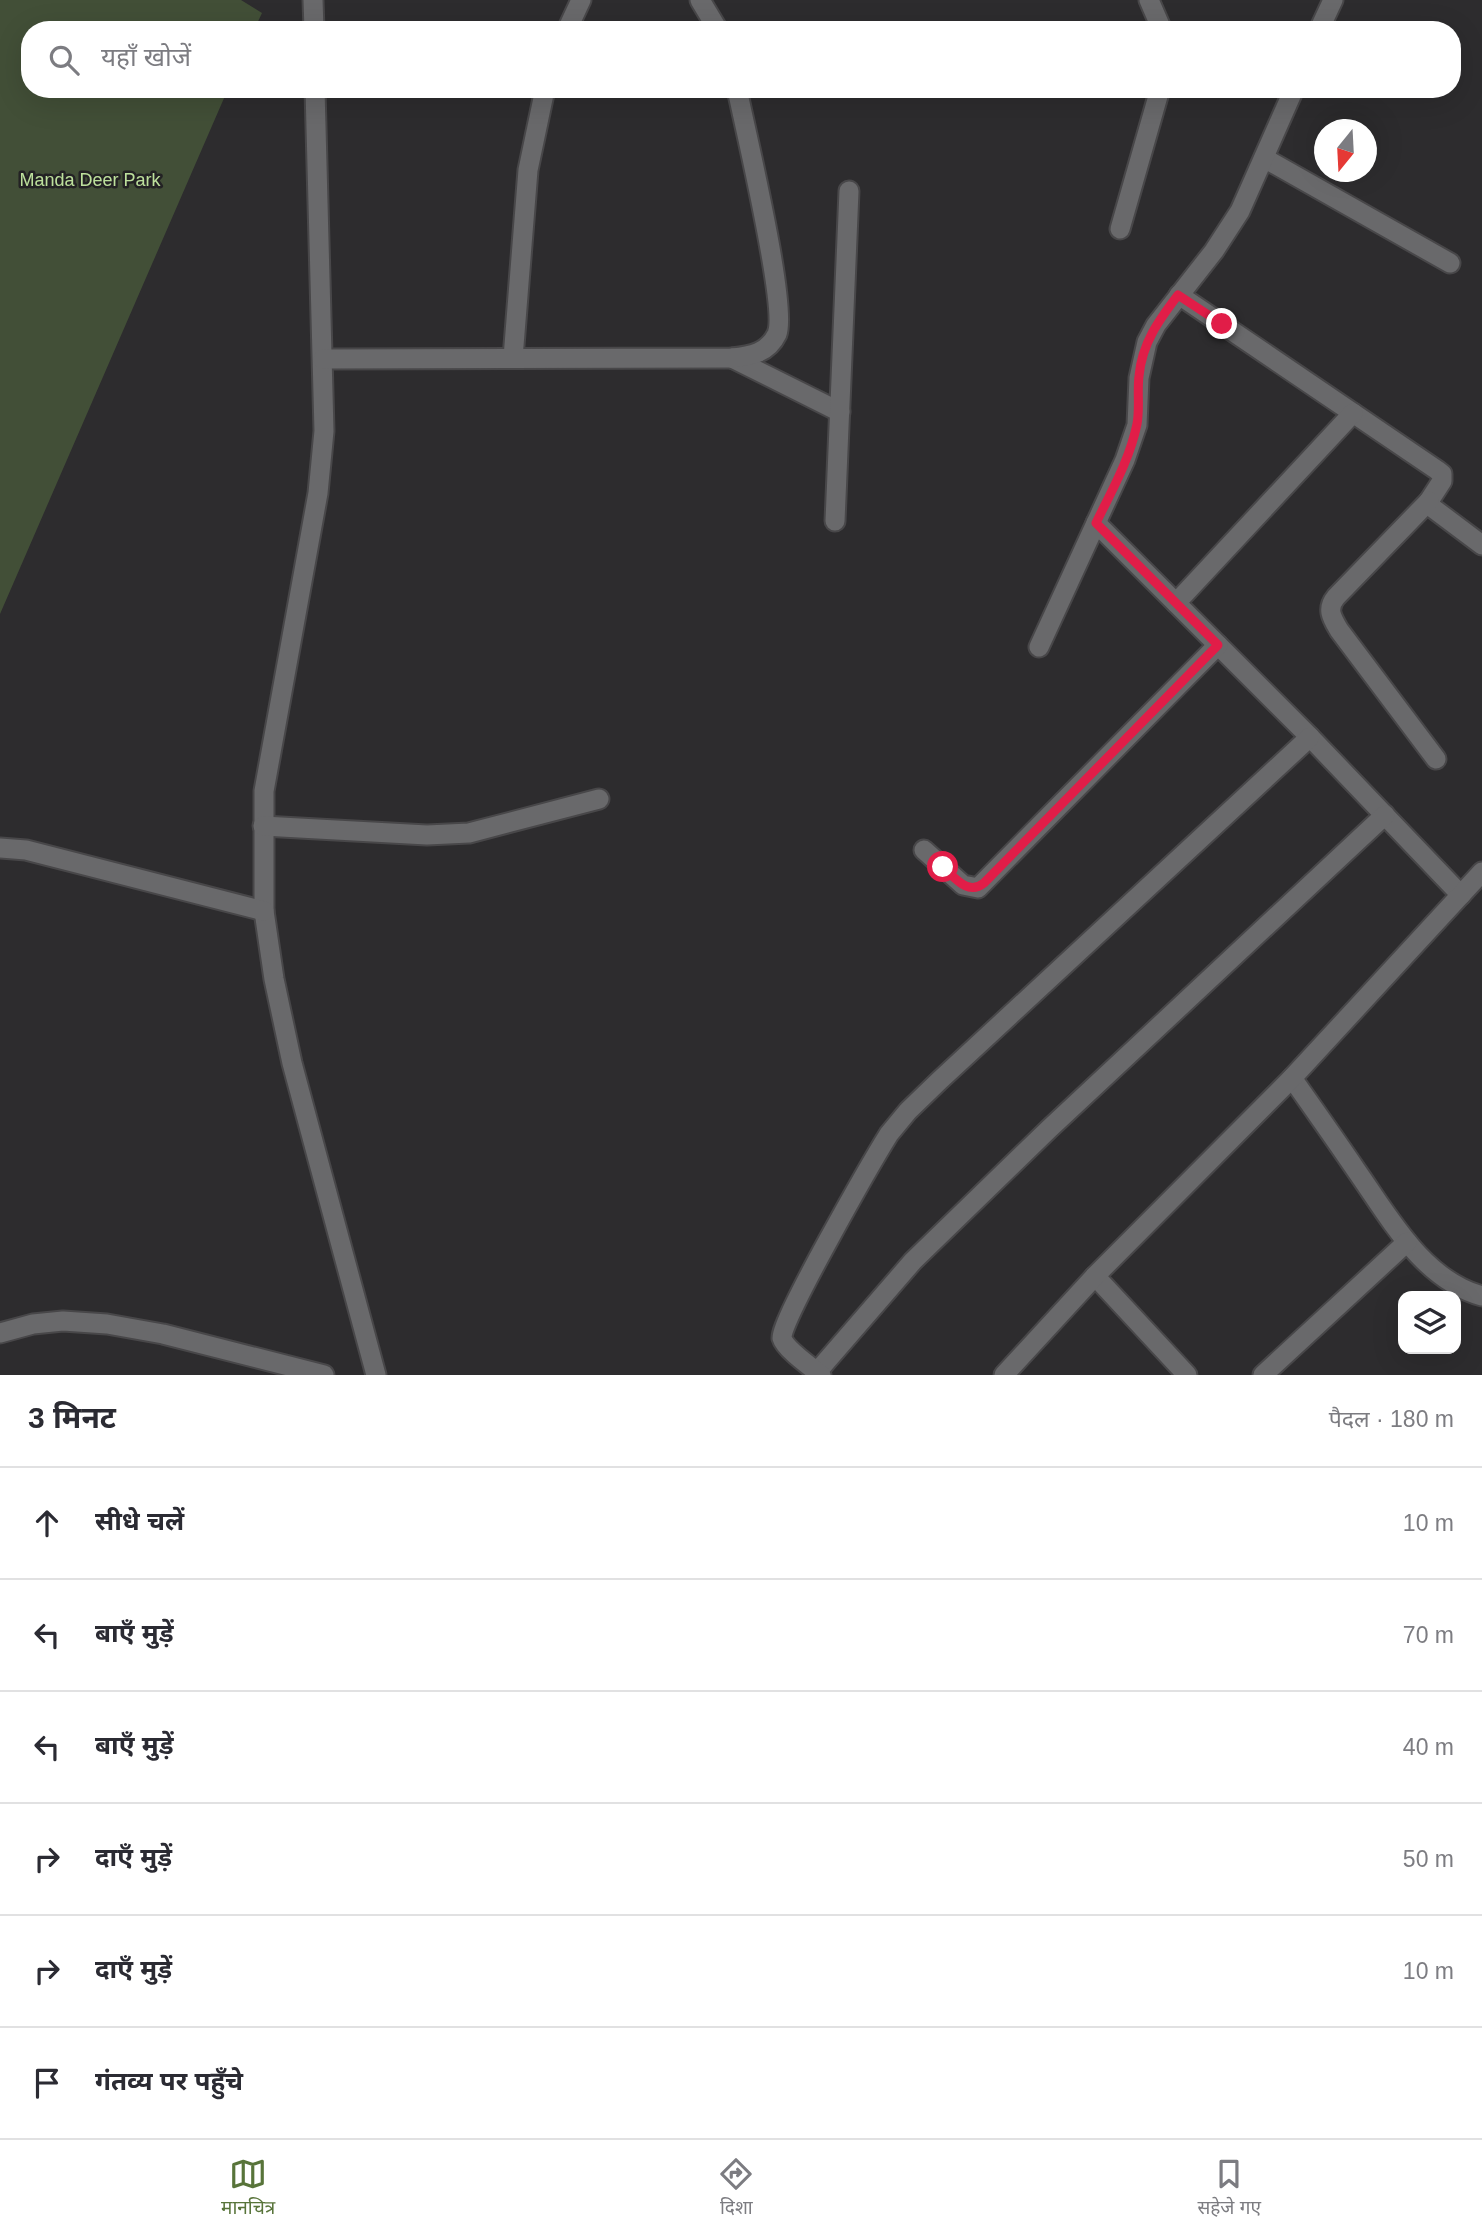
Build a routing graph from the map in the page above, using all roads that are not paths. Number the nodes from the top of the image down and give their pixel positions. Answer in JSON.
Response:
{"nodes":[{"id":1,"x":313,"y":0,"type":"edge"},
{"id":2,"x":580,"y":0,"type":"edge"},
{"id":3,"x":700,"y":0,"type":"edge"},
{"id":4,"x":1149,"y":0,"type":"edge"},
{"id":5,"x":1333,"y":0,"type":"edge"},
{"id":6,"x":314,"y":21,"type":"edge"},
{"id":7,"x":571,"y":21,"type":"edge"},
{"id":8,"x":713,"y":21,"type":"edge"},
{"id":9,"x":1157,"y":21,"type":"edge"},
{"id":10,"x":1324,"y":21,"type":"edge"},
{"id":11,"x":315,"y":98,"type":"edge"},
{"id":12,"x":543,"y":98,"type":"edge"},
{"id":13,"x":739,"y":98,"type":"edge"},
{"id":14,"x":1157,"y":98,"type":"edge"},
{"id":15,"x":1290,"y":98,"type":"edge"},
{"id":16,"x":1264,"y":159,"type":"junction"},
{"id":17,"x":849,"y":191,"type":"dead end"},
{"id":18,"x":1121,"y":229,"type":"dead end"},
{"id":19,"x":1450,"y":263,"type":"dead end"},
{"id":20,"x":1178,"y":295,"type":"junction"},
{"id":21,"x":513,"y":358,"type":"junction"},
{"id":22,"x":732,"y":358,"type":"junction"},
{"id":23,"x":323,"y":359,"type":"junction"},
{"id":24,"x":840,"y":412,"type":"junction"},
{"id":25,"x":1353,"y":413,"type":"junction"},
{"id":26,"x":1429,"y":501,"type":"junction"},
{"id":27,"x":835,"y":521,"type":"dead end"},
{"id":28,"x":1096,"y":523,"type":"junction"},
{"id":29,"x":1482,"y":545,"type":"edge"},
{"id":30,"x":1176,"y":603,"type":"junction"},
{"id":31,"x":1218,"y":645,"type":"junction"},
{"id":32,"x":1039,"y":648,"type":"dead end"},
{"id":33,"x":1310,"y":737,"type":"junction"},
{"id":34,"x":1436,"y":759,"type":"dead end"},
{"id":35,"x":599,"y":799,"type":"dead end"},
{"id":36,"x":1385,"y":815,"type":"junction"},
{"id":37,"x":263,"y":826,"type":"junction"},
{"id":38,"x":0,"y":848,"type":"edge"},
{"id":39,"x":924,"y":850,"type":"dead end"},
{"id":40,"x":1482,"y":872,"type":"edge"},
{"id":41,"x":1461,"y":895,"type":"junction"},
{"id":42,"x":264,"y":911,"type":"junction"},
{"id":43,"x":1292,"y":1077,"type":"junction"},
{"id":44,"x":1407,"y":1242,"type":"junction"},
{"id":45,"x":1094,"y":1276,"type":"junction"},
{"id":46,"x":1482,"y":1296,"type":"edge"},
{"id":47,"x":0,"y":1333,"type":"edge"},
{"id":48,"x":819,"y":1374,"type":"edge"},
{"id":49,"x":324,"y":1375,"type":"edge"},
{"id":50,"x":376,"y":1375,"type":"edge"},
{"id":51,"x":1004,"y":1375,"type":"edge"},
{"id":52,"x":1187,"y":1375,"type":"edge"},
{"id":53,"x":1263,"y":1375,"type":"edge"}],
"edges":[{"from":1,"to":6,"type":"street"},
{"from":2,"to":7,"type":"street"},
{"from":3,"to":8,"type":"street"},
{"from":4,"to":9,"type":"street"},
{"from":5,"to":10,"type":"street"},
{"from":11,"to":23,"type":"street"},
{"from":12,"to":21,"type":"street"},
{"from":13,"to":22,"type":"street"},
{"from":14,"to":18,"type":"street"},
{"from":15,"to":16,"type":"street"},
{"from":16,"to":19,"type":"street"},
{"from":16,"to":20,"type":"street"},
{"from":17,"to":24,"type":"street"},
{"from":20,"to":25,"type":"street"},
{"from":20,"to":28,"type":"street"},
{"from":21,"to":22,"type":"street"},
{"from":21,"to":23,"type":"street"},
{"from":22,"to":24,"type":"street"},
{"from":23,"to":37,"type":"street"},
{"from":24,"to":27,"type":"street"},
{"from":25,"to":26,"type":"street"},
{"from":25,"to":30,"type":"street"},
{"from":26,"to":29,"type":"street"},
{"from":26,"to":34,"type":"street"},
{"from":28,"to":30,"type":"street"},
{"from":28,"to":32,"type":"street"},
{"from":30,"to":31,"type":"street"},
{"from":31,"to":33,"type":"street"},
{"from":31,"to":39,"type":"street"},
{"from":33,"to":36,"type":"street"},
{"from":33,"to":48,"type":"street"},
{"from":35,"to":37,"type":"street"},
{"from":36,"to":41,"type":"street"},
{"from":36,"to":48,"type":"street"},
{"from":37,"to":42,"type":"street"},
{"from":38,"to":42,"type":"street"},
{"from":40,"to":41,"type":"street"},
{"from":41,"to":43,"type":"street"},
{"from":42,"to":50,"type":"street"},
{"from":43,"to":44,"type":"street"},
{"from":43,"to":45,"type":"street"},
{"from":44,"to":46,"type":"street"},
{"from":44,"to":53,"type":"street"},
{"from":45,"to":51,"type":"street"},
{"from":45,"to":52,"type":"street"},
{"from":47,"to":49,"type":"street"}]}
